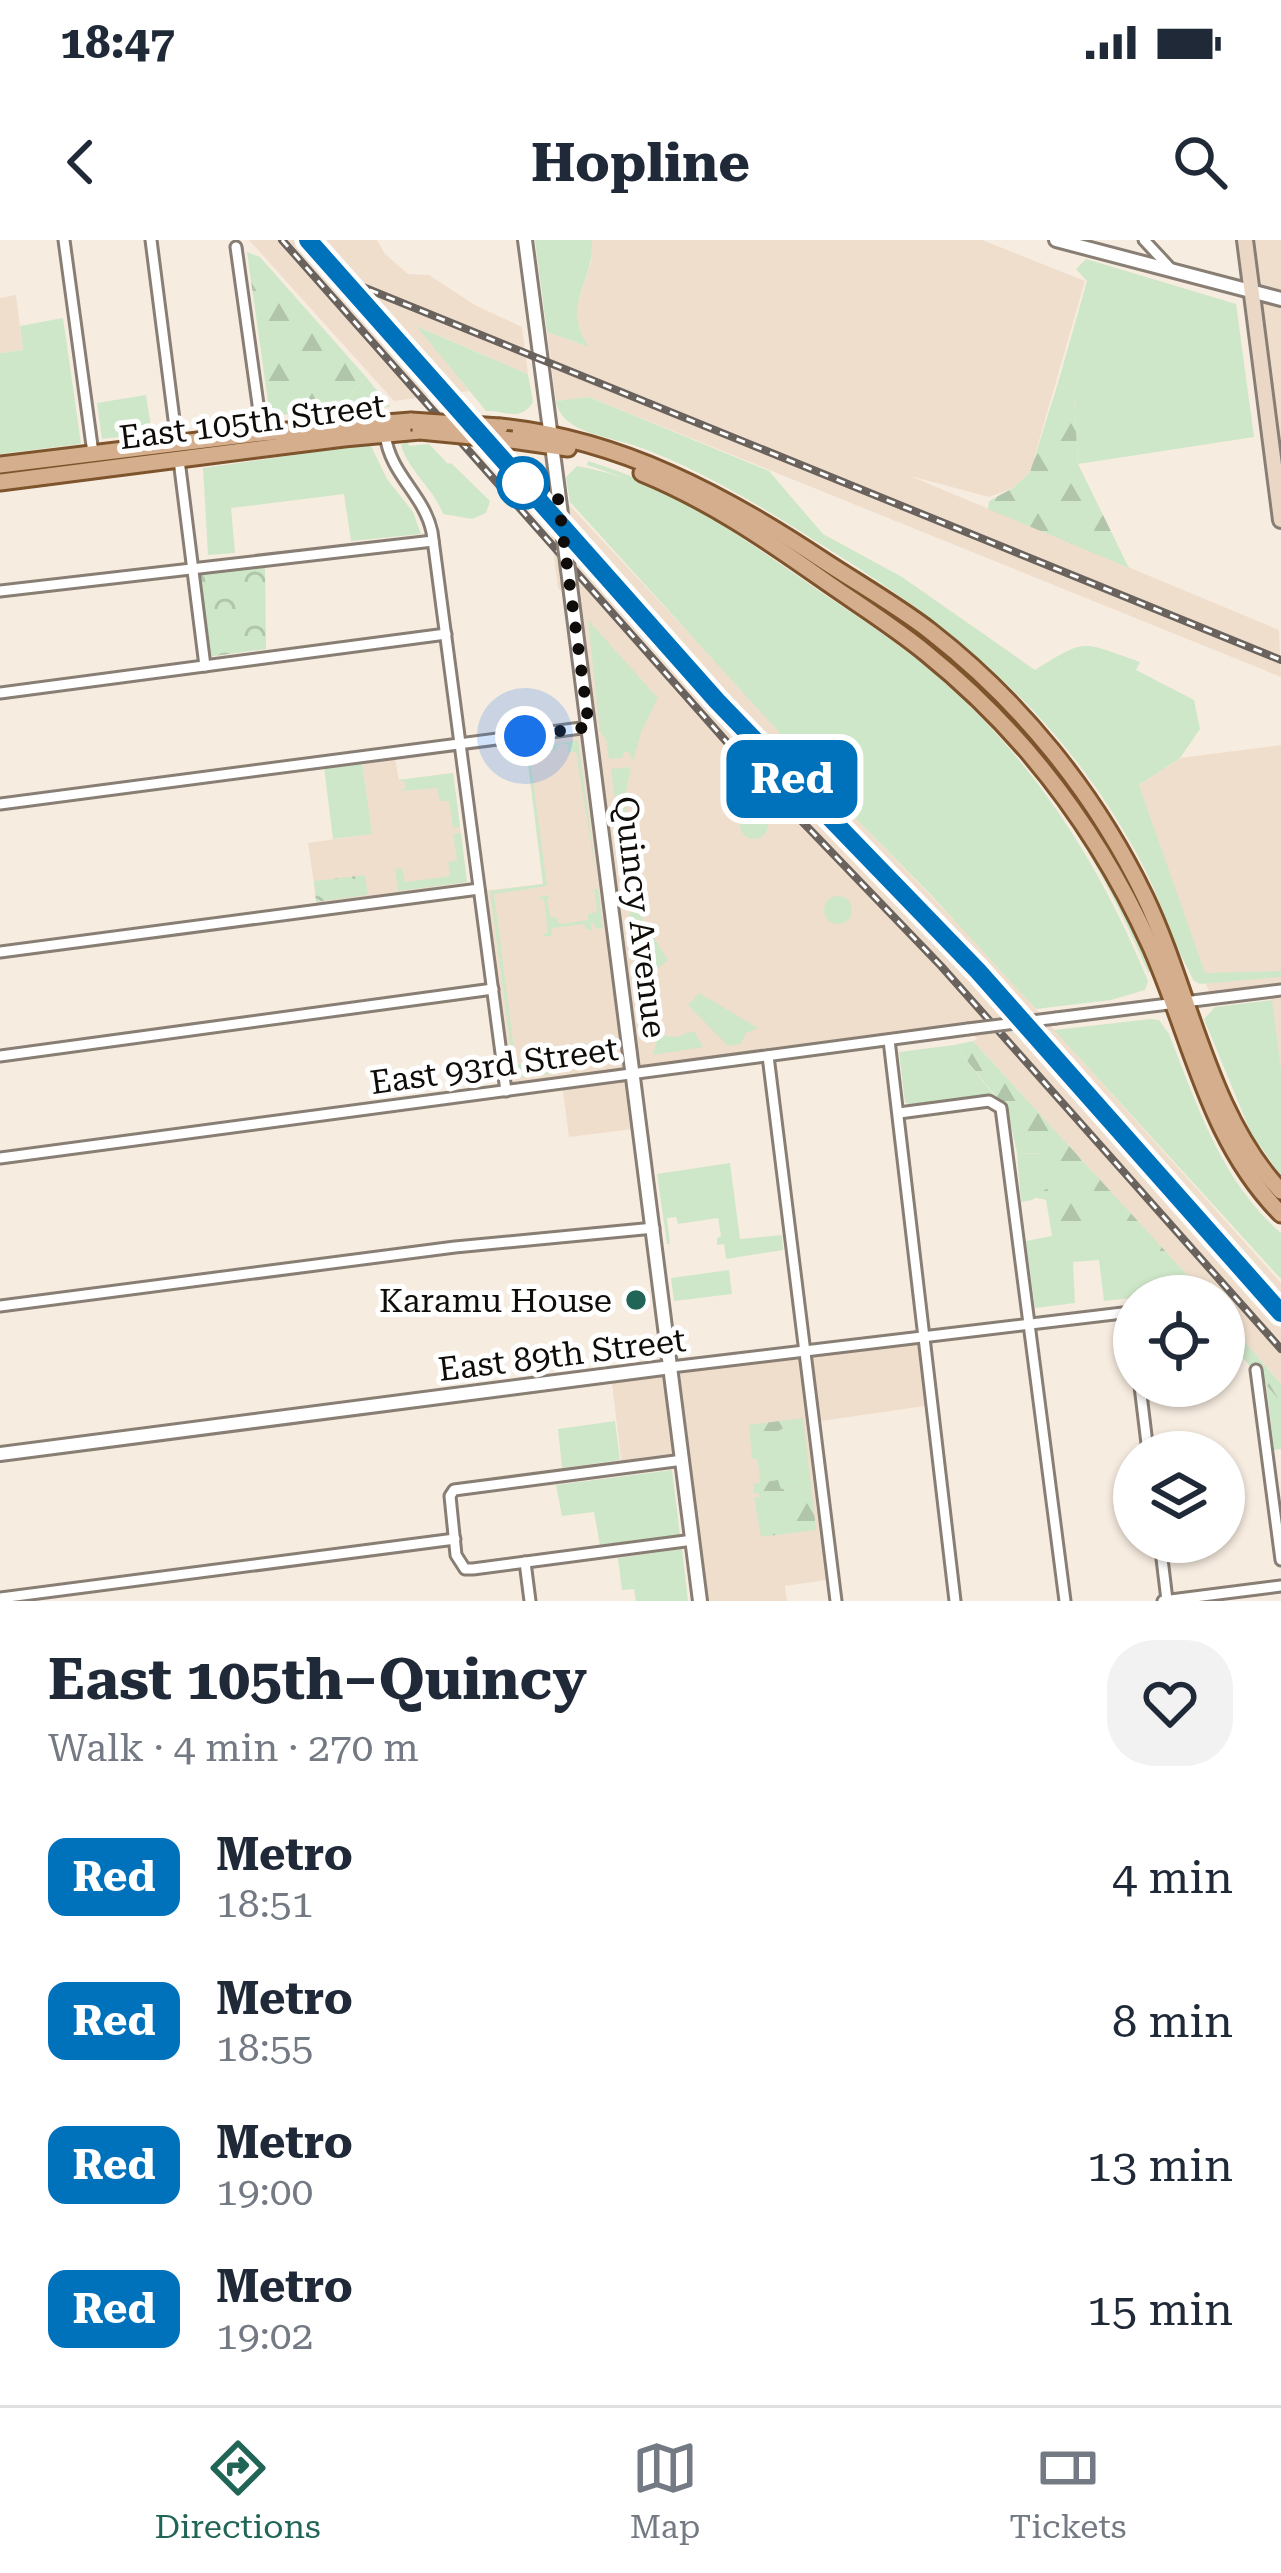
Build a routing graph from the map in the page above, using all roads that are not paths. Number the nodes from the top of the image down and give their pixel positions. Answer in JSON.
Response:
{"nodes":[{"id":1,"x":64,"y":240,"type":"edge"},
{"id":2,"x":151,"y":240,"type":"edge"},
{"id":3,"x":525,"y":240,"type":"edge"},
{"id":4,"x":1056,"y":240,"type":"edge"},
{"id":5,"x":1144,"y":240,"type":"edge"},
{"id":6,"x":1245,"y":240,"type":"edge"},
{"id":7,"x":236,"y":248,"type":"dead end"},
{"id":8,"x":1171,"y":268,"type":"junction"},
{"id":9,"x":1251,"y":290,"type":"junction"},
{"id":10,"x":1281,"y":298,"type":"edge"},
{"id":11,"x":415,"y":426,"type":"junction"},
{"id":12,"x":262,"y":433,"type":"junction"},
{"id":13,"x":385,"y":434,"type":"junction"},
{"id":14,"x":551,"y":439,"type":"junction"},
{"id":15,"x":178,"y":451,"type":"junction"},
{"id":16,"x":93,"y":453,"type":"junction"},
{"id":17,"x":0,"y":465,"type":"edge"},
{"id":18,"x":0,"y":482,"type":"edge"},
{"id":19,"x":1281,"y":520,"type":"edge"},
{"id":20,"x":434,"y":541,"type":"junction"},
{"id":21,"x":193,"y":567,"type":"junction"},
{"id":22,"x":0,"y":591,"type":"edge"},
{"id":23,"x":446,"y":634,"type":"junction"},
{"id":24,"x":205,"y":666,"type":"junction"},
{"id":25,"x":0,"y":693,"type":"edge"},
{"id":26,"x":589,"y":727,"type":"junction"},
{"id":27,"x":460,"y":744,"type":"junction"},
{"id":28,"x":0,"y":804,"type":"edge"},
{"id":29,"x":479,"y":889,"type":"junction"},
{"id":30,"x":0,"y":952,"type":"edge"},
{"id":31,"x":493,"y":989,"type":"junction"},
{"id":32,"x":1281,"y":989,"type":"edge"},
{"id":33,"x":1179,"y":1002,"type":"junction"},
{"id":34,"x":890,"y":1040,"type":"junction"},
{"id":35,"x":0,"y":1055,"type":"edge"},
{"id":36,"x":768,"y":1056,"type":"junction"},
{"id":37,"x":634,"y":1073,"type":"junction"},
{"id":38,"x":506,"y":1091,"type":"junction"},
{"id":39,"x":898,"y":1114,"type":"junction"},
{"id":40,"x":0,"y":1158,"type":"edge"},
{"id":41,"x":1281,"y":1191,"type":"edge"},
{"id":42,"x":1281,"y":1214,"type":"edge"},
{"id":43,"x":654,"y":1228,"type":"junction"},
{"id":44,"x":0,"y":1306,"type":"edge"},
{"id":45,"x":1113,"y":1314,"type":"edge"},
{"id":46,"x":1029,"y":1323,"type":"junction"},
{"id":47,"x":925,"y":1336,"type":"junction"},
{"id":48,"x":805,"y":1351,"type":"junction"},
{"id":49,"x":671,"y":1367,"type":"junction"},
{"id":50,"x":1256,"y":1370,"type":"dead end"},
{"id":51,"x":0,"y":1454,"type":"edge"},
{"id":52,"x":683,"y":1460,"type":"junction"},
{"id":53,"x":455,"y":1539,"type":"junction"},
{"id":54,"x":693,"y":1540,"type":"junction"},
{"id":55,"x":1281,"y":1560,"type":"edge"},
{"id":56,"x":525,"y":1562,"type":"junction"},
{"id":57,"x":1162,"y":1563,"type":"edge"},
{"id":58,"x":1281,"y":1586,"type":"edge"},
{"id":59,"x":0,"y":1598,"type":"edge"},
{"id":60,"x":530,"y":1601,"type":"edge"},
{"id":61,"x":700,"y":1601,"type":"edge"},
{"id":62,"x":836,"y":1601,"type":"edge"},
{"id":63,"x":955,"y":1601,"type":"edge"},
{"id":64,"x":1065,"y":1601,"type":"edge"},
{"id":65,"x":1165,"y":1601,"type":"edge"}],
"edges":[{"from":1,"to":16,"type":"street"},
{"from":2,"to":15,"type":"street"},
{"from":3,"to":14,"type":"street","name":"Quincy Avenue"},
{"from":4,"to":8,"type":"street"},
{"from":5,"to":8,"type":"street"},
{"from":6,"to":9,"type":"main road"},
{"from":7,"to":12,"type":"street"},
{"from":8,"to":9,"type":"street"},
{"from":9,"to":10,"type":"street"},
{"from":9,"to":19,"type":"main road"},
{"from":11,"to":12,"type":"main road","name":"East 105th Street"},
{"from":11,"to":13,"type":"main road","name":"East 105th Street"},
{"from":11,"to":14,"type":"main road","name":"East 105th Street","bridge":true},
{"from":12,"to":15,"type":"main road","name":"East 105th Street"},
{"from":13,"to":15,"type":"main road","name":"East 105th Street"},
{"from":13,"to":20,"type":"street"},
{"from":14,"to":26,"type":"street","name":"Quincy Avenue","bridge":true},
{"from":14,"to":33,"type":"main road","name":"East 105th Street"},
{"from":15,"to":16,"type":"main road","name":"East 105th Street"},
{"from":15,"to":18,"type":"main road","name":"East 105th Street"},
{"from":15,"to":21,"type":"street"},
{"from":16,"to":17,"type":"main road","name":"East 105th Street"},
{"from":20,"to":21,"type":"street"},
{"from":20,"to":23,"type":"street"},
{"from":21,"to":22,"type":"street"},
{"from":21,"to":24,"type":"street"},
{"from":23,"to":24,"type":"street"},
{"from":23,"to":27,"type":"street"},
{"from":24,"to":25,"type":"street"},
{"from":26,"to":27,"type":"street"},
{"from":26,"to":37,"type":"street","name":"Quincy Avenue"},
{"from":27,"to":28,"type":"street"},
{"from":27,"to":29,"type":"street"},
{"from":29,"to":30,"type":"street"},
{"from":29,"to":31,"type":"street"},
{"from":31,"to":35,"type":"street"},
{"from":31,"to":38,"type":"street"},
{"from":32,"to":33,"type":"street","name":"East 93rd Street"},
{"from":33,"to":34,"type":"street","name":"East 93rd Street","bridge":true},
{"from":33,"to":41,"type":"main road"},
{"from":33,"to":42,"type":"main road"},
{"from":34,"to":36,"type":"street","name":"East 93rd Street"},
{"from":34,"to":39,"type":"street"},
{"from":36,"to":37,"type":"street","name":"East 93rd Street"},
{"from":36,"to":48,"type":"street"},
{"from":37,"to":38,"type":"street","name":"East 93rd Street"},
{"from":37,"to":43,"type":"street","name":"Quincy Avenue"},
{"from":38,"to":40,"type":"street","name":"East 93rd Street"},
{"from":39,"to":46,"type":"street"},
{"from":39,"to":47,"type":"street"},
{"from":43,"to":44,"type":"street"},
{"from":43,"to":49,"type":"street","name":"Quincy Avenue"},
{"from":45,"to":46,"type":"street","name":"East 89th Street"},
{"from":46,"to":47,"type":"street","name":"East 89th Street"},
{"from":46,"to":64,"type":"street"},
{"from":47,"to":48,"type":"street","name":"East 89th Street"},
{"from":47,"to":63,"type":"street"},
{"from":48,"to":49,"type":"street","name":"East 89th Street"},
{"from":48,"to":62,"type":"street"},
{"from":49,"to":51,"type":"street","name":"East 89th Street"},
{"from":49,"to":52,"type":"street","name":"Quincy Avenue"},
{"from":50,"to":55,"type":"street"},
{"from":52,"to":53,"type":"street"},
{"from":52,"to":54,"type":"street","name":"Quincy Avenue"},
{"from":53,"to":56,"type":"street"},
{"from":53,"to":59,"type":"street"},
{"from":54,"to":56,"type":"street"},
{"from":54,"to":61,"type":"street","name":"Quincy Avenue"},
{"from":56,"to":60,"type":"street"},
{"from":57,"to":65,"type":"street"},
{"from":58,"to":65,"type":"street"}]}
